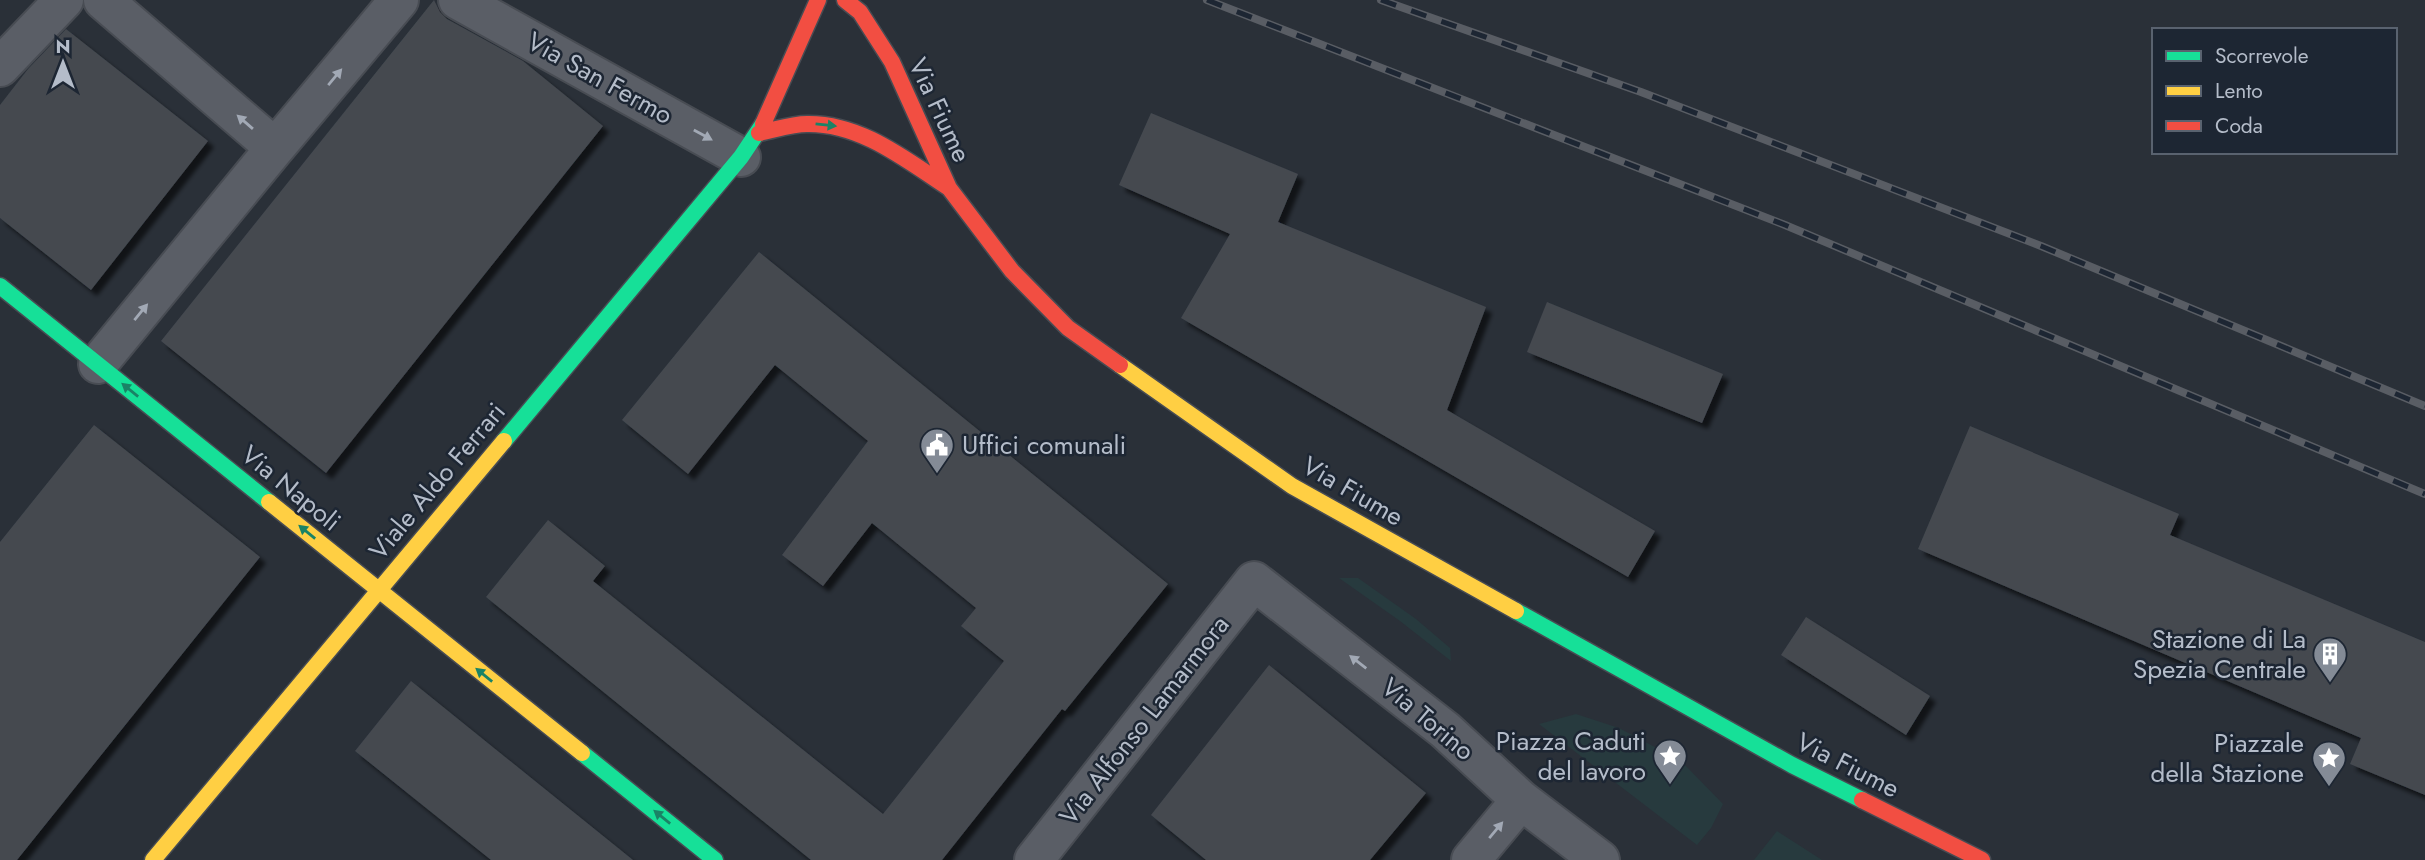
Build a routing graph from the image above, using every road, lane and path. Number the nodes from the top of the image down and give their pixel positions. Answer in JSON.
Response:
{"nodes":[{"id":1,"x":64,"y":0,"type":"edge"},
{"id":2,"x":103,"y":0,"type":"edge"},
{"id":3,"x":399,"y":0,"type":"edge"},
{"id":4,"x":458,"y":0,"type":"edge"},
{"id":5,"x":818,"y":0,"type":"edge"},
{"id":6,"x":845,"y":0,"type":"edge"},
{"id":7,"x":0,"y":67,"type":"edge"},
{"id":8,"x":750,"y":145,"type":"junction"},
{"id":9,"x":275,"y":148,"type":"junction"},
{"id":10,"x":949,"y":187,"type":"junction"},
{"id":11,"x":0,"y":286,"type":"edge"},
{"id":12,"x":98,"y":364,"type":"junction"},
{"id":13,"x":1254,"y":581,"type":"joint"},
{"id":14,"x":378,"y":590,"type":"junction"},
{"id":15,"x":1521,"y":800,"type":"junction"},
{"id":16,"x":153,"y":860,"type":"edge"},
{"id":17,"x":715,"y":860,"type":"edge"},
{"id":18,"x":1034,"y":860,"type":"edge"},
{"id":19,"x":1471,"y":860,"type":"edge"},
{"id":20,"x":1600,"y":860,"type":"edge"},
{"id":21,"x":1982,"y":860,"type":"edge"}],
"edges":[{"from":1,"to":7,"type":"street"},
{"from":9,"to":2,"type":"street","one_way":true},
{"from":9,"to":3,"type":"street","one_way":true},
{"from":4,"to":8,"type":"street","name":"Via San Fermo","one_way":true},
{"from":5,"to":8,"type":"street","name":"Viale Aldo Ferrari"},
{"from":6,"to":10,"type":"street","name":"Via Fiume"},
{"from":8,"to":10,"type":"street","one_way":true},
{"from":8,"to":14,"type":"street","name":"Viale Aldo Ferrari"},
{"from":12,"to":9,"type":"street","one_way":true},
{"from":10,"to":21,"type":"street","name":"Via Fiume"},
{"from":11,"to":12,"type":"street","name":"Via Napoli"},
{"from":14,"to":12,"type":"street","name":"Via Napoli","one_way":true},
{"from":15,"to":13,"type":"street","name":"Via Torino","one_way":true},
{"from":13,"to":18,"type":"street","name":"Via Alfonso Lamarmora"},
{"from":14,"to":16,"type":"street","name":"Viale Aldo Ferrari"},
{"from":17,"to":14,"type":"street","name":"Via Napoli","one_way":true},
{"from":19,"to":15,"type":"street","one_way":true},
{"from":15,"to":20,"type":"street","name":"Via Torino"}]}
